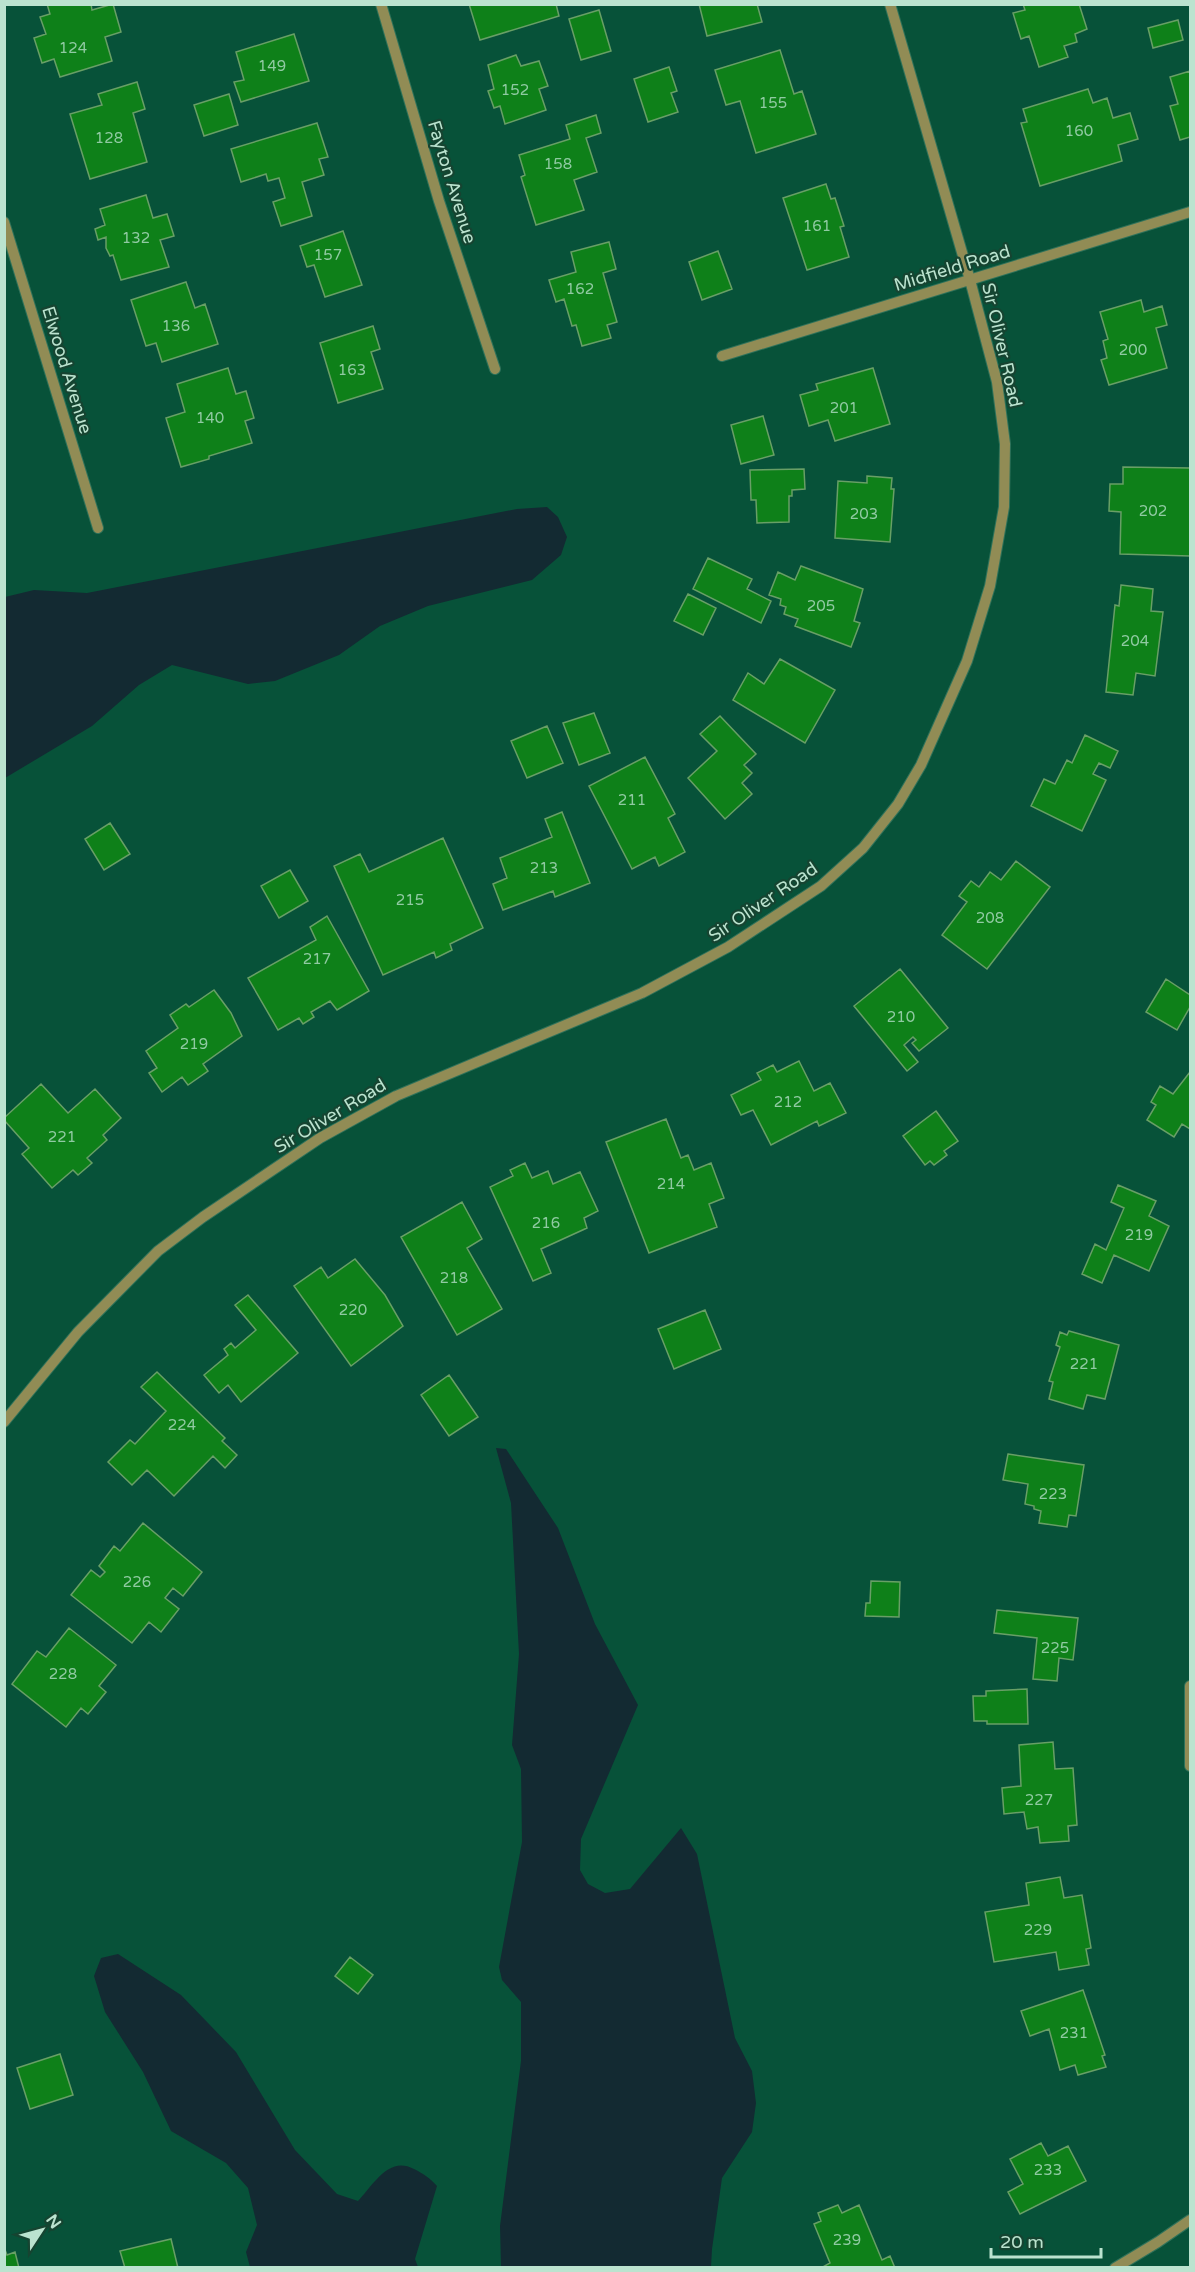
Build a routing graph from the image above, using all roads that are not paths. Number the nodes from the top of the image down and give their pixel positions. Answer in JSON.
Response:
{"nodes":[{"id":1,"x":381,"y":4,"type":"edge"},
{"id":2,"x":890,"y":4,"type":"edge"},
{"id":3,"x":1191,"y":212,"type":"edge"},
{"id":4,"x":4,"y":222,"type":"edge"},
{"id":5,"x":970,"y":280,"type":"junction"},
{"id":6,"x":722,"y":356,"type":"dead end"},
{"id":7,"x":495,"y":369,"type":"dead end"},
{"id":8,"x":98,"y":528,"type":"dead end"},
{"id":9,"x":4,"y":1422,"type":"edge"},
{"id":10,"x":1191,"y":1686,"type":"edge"},
{"id":11,"x":1191,"y":1766,"type":"edge"},
{"id":12,"x":1191,"y":2220,"type":"edge"},
{"id":13,"x":1115,"y":2268,"type":"edge"}],
"edges":[{"from":1,"to":7,"type":"street","name":"Fayton Avenue"},
{"from":2,"to":5,"type":"street","name":"Sir Oliver Road"},
{"from":3,"to":5,"type":"street","name":"Midfield Road"},
{"from":4,"to":8,"type":"street","name":"Elwood Avenue"},
{"from":5,"to":6,"type":"street","name":"Midfield Road"},
{"from":5,"to":9,"type":"street","name":"Sir Oliver Road"},
{"from":10,"to":11,"type":"street"},
{"from":12,"to":13,"type":"street"}]}
